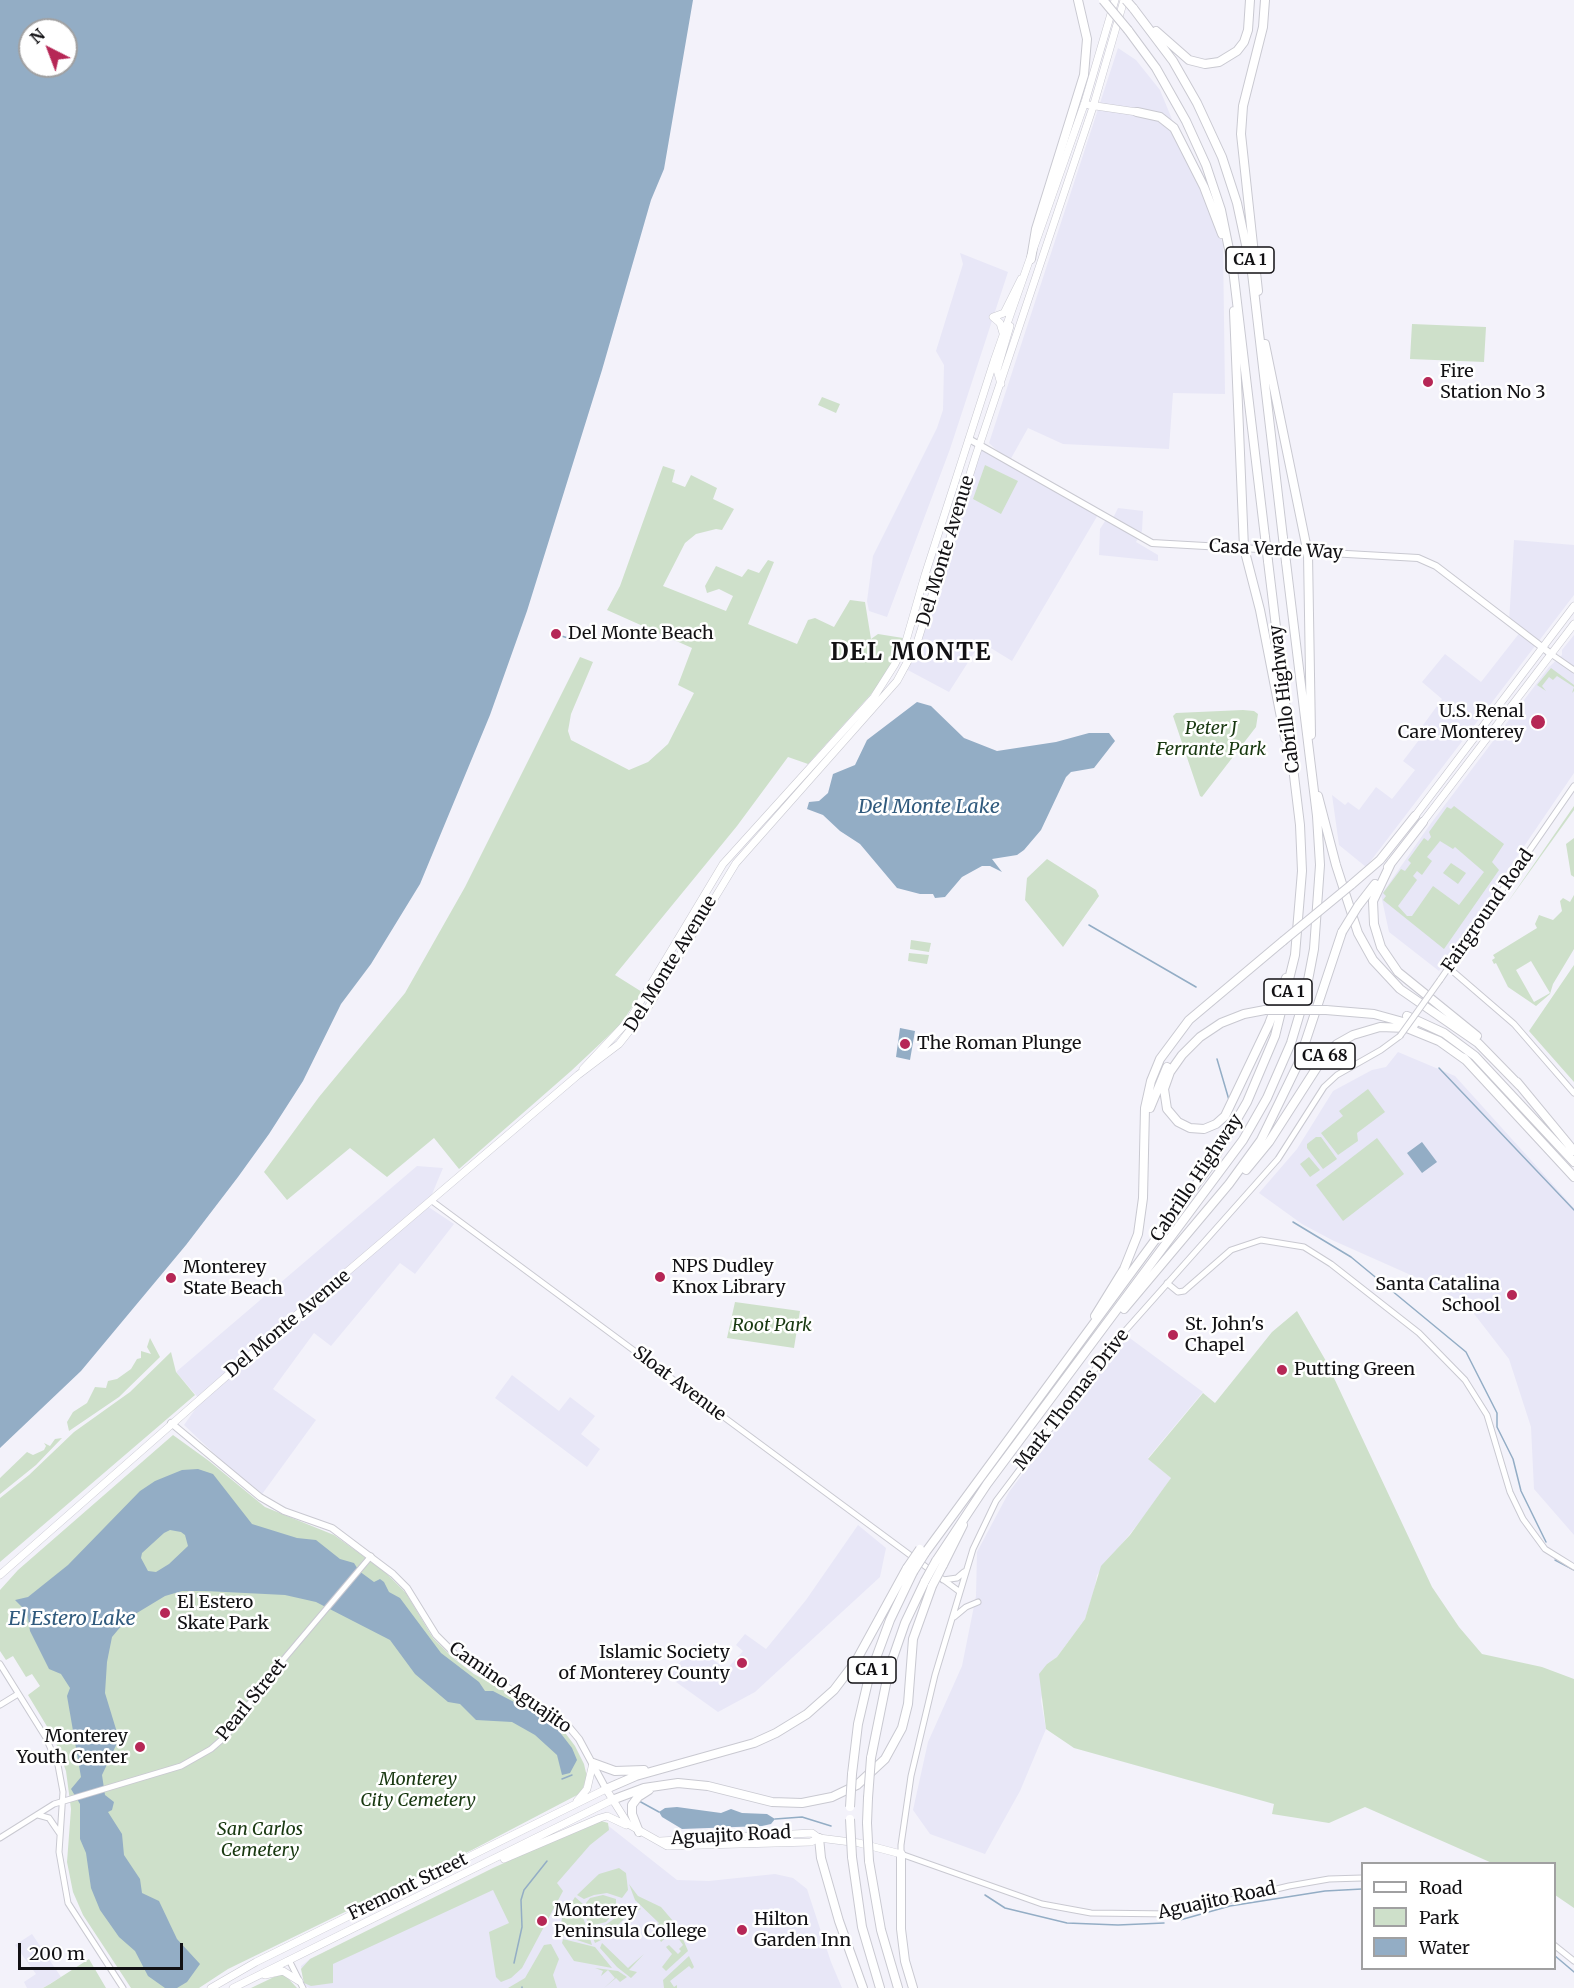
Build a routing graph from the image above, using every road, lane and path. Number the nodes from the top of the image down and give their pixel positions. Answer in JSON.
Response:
{"nodes":[{"id":1,"x":1104,"y":0,"type":"edge"},
{"id":2,"x":1115,"y":0,"type":"edge"},
{"id":3,"x":1126,"y":0,"type":"edge"},
{"id":4,"x":1244,"y":0,"type":"edge"},
{"id":5,"x":1250,"y":0,"type":"edge"},
{"id":6,"x":1265,"y":0,"type":"edge"},
{"id":7,"x":1079,"y":3,"type":"edge"},
{"id":8,"x":1133,"y":9,"type":"junction"},
{"id":9,"x":1250,"y":11,"type":"junction"},
{"id":10,"x":1085,"y":102,"type":"junction"},
{"id":11,"x":1093,"y":107,"type":"junction"},
{"id":12,"x":1137,"y":112,"type":"joint"},
{"id":13,"x":1231,"y":257,"type":"junction"},
{"id":14,"x":1031,"y":259,"type":"junction"},
{"id":15,"x":1233,"y":269,"type":"junction"},
{"id":16,"x":1026,"y":273,"type":"junction"},
{"id":17,"x":1256,"y":309,"type":"junction"},
{"id":18,"x":1010,"y":317,"type":"junction"},
{"id":19,"x":1257,"y":321,"type":"junction"},
{"id":20,"x":1004,"y":336,"type":"junction"},
{"id":21,"x":1001,"y":384,"type":"junction"},
{"id":22,"x":969,"y":439,"type":"junction"},
{"id":23,"x":980,"y":445,"type":"junction"},
{"id":24,"x":1244,"y":548,"type":"junction"},
{"id":25,"x":1307,"y":551,"type":"junction"},
{"id":26,"x":1574,"y":606,"type":"edge"},
{"id":27,"x":1574,"y":624,"type":"edge"},
{"id":28,"x":1543,"y":647,"type":"junction"},
{"id":29,"x":1551,"y":654,"type":"junction"},
{"id":30,"x":1574,"y":670,"type":"edge"},
{"id":31,"x":1311,"y":768,"type":"junction"},
{"id":32,"x":1294,"y":777,"type":"junction"},
{"id":33,"x":1312,"y":780,"type":"junction"},
{"id":34,"x":1574,"y":786,"type":"edge"},
{"id":35,"x":1415,"y":816,"type":"joint"},
{"id":36,"x":1423,"y":822,"type":"joint"},
{"id":37,"x":1392,"y":862,"type":"junction"},
{"id":38,"x":1297,"y":943,"type":"junction"},
{"id":39,"x":1449,"y":968,"type":"junction"},
{"id":40,"x":1267,"y":1007,"type":"junction"},
{"id":41,"x":1327,"y":1008,"type":"junction"},
{"id":42,"x":1400,"y":1036,"type":"joint"},
{"id":43,"x":1467,"y":1061,"type":"junction"},
{"id":44,"x":578,"y":1075,"type":"junction"},
{"id":45,"x":1520,"y":1086,"type":"junction"},
{"id":46,"x":1574,"y":1094,"type":"edge"},
{"id":47,"x":1145,"y":1150,"type":"junction"},
{"id":48,"x":1574,"y":1151,"type":"edge"},
{"id":49,"x":1574,"y":1162,"type":"edge"},
{"id":50,"x":1574,"y":1177,"type":"edge"},
{"id":51,"x":1229,"y":1184,"type":"junction"},
{"id":52,"x":432,"y":1201,"type":"junction"},
{"id":53,"x":1167,"y":1283,"type":"junction"},
{"id":54,"x":1098,"y":1334,"type":"junction"},
{"id":55,"x":1066,"y":1362,"type":"junction"},
{"id":56,"x":171,"y":1424,"type":"junction"},
{"id":57,"x":371,"y":1556,"type":"junction"},
{"id":58,"x":1574,"y":1567,"type":"edge"},
{"id":59,"x":967,"y":1569,"type":"junction"},
{"id":60,"x":910,"y":1570,"type":"junction"},
{"id":61,"x":0,"y":1575,"type":"edge"},
{"id":62,"x":942,"y":1580,"type":"junction"},
{"id":63,"x":928,"y":1584,"type":"junction"},
{"id":64,"x":960,"y":1592,"type":"junction"},
{"id":65,"x":978,"y":1602,"type":"dead end"},
{"id":66,"x":951,"y":1621,"type":"junction"},
{"id":67,"x":0,"y":1664,"type":"edge"},
{"id":68,"x":18,"y":1694,"type":"junction"},
{"id":69,"x":0,"y":1705,"type":"edge"},
{"id":70,"x":593,"y":1763,"type":"junction"},
{"id":71,"x":659,"y":1769,"type":"junction"},
{"id":72,"x":667,"y":1784,"type":"junction"},
{"id":73,"x":606,"y":1789,"type":"junction"},
{"id":74,"x":612,"y":1800,"type":"junction"},
{"id":75,"x":62,"y":1801,"type":"junction"},
{"id":76,"x":572,"y":1805,"type":"junction"},
{"id":77,"x":36,"y":1815,"type":"junction"},
{"id":78,"x":639,"y":1832,"type":"junction"},
{"id":79,"x":60,"y":1834,"type":"junction"},
{"id":80,"x":0,"y":1838,"type":"edge"},
{"id":81,"x":819,"y":1838,"type":"junction"},
{"id":82,"x":660,"y":1841,"type":"joint"},
{"id":83,"x":901,"y":1854,"type":"junction"},
{"id":84,"x":476,"y":1869,"type":"junction"},
{"id":85,"x":1361,"y":1878,"type":"edge"},
{"id":86,"x":295,"y":1942,"type":"junction"},
{"id":87,"x":1556,"y":1947,"type":"edge"},
{"id":88,"x":269,"y":1955,"type":"junction"},
{"id":89,"x":289,"y":1960,"type":"junction"},
{"id":90,"x":1574,"y":1961,"type":"edge"},
{"id":91,"x":260,"y":1975,"type":"junction"},
{"id":92,"x":301,"y":1984,"type":"edge"},
{"id":93,"x":123,"y":1988,"type":"edge"},
{"id":94,"x":211,"y":1988,"type":"edge"},
{"id":95,"x":233,"y":1988,"type":"edge"},
{"id":96,"x":863,"y":1988,"type":"edge"},
{"id":97,"x":880,"y":1988,"type":"edge"},
{"id":98,"x":898,"y":1988,"type":"edge"},
{"id":99,"x":913,"y":1988,"type":"edge"}],
"edges":[{"from":1,"to":13,"type":"highway","name":"Cabrillo Highway","number":"CA 1","bridge":true},
{"from":2,"to":10,"type":"main road","name":"Del Monte Avenue"},
{"from":3,"to":8,"type":"highway","name":"Cabrillo Highway","number":"CA 1","bridge":true},
{"from":3,"to":11,"type":"main road","name":"Del Monte Avenue"},
{"from":4,"to":9,"type":"highway"},
{"from":5,"to":9,"type":"highway"},
{"from":6,"to":17,"type":"highway"},
{"from":7,"to":14,"type":"highway"},
{"from":8,"to":9,"type":"highway"},
{"from":8,"to":17,"type":"highway","name":"Cabrillo Highway","number":"CA 1"},
{"from":10,"to":11,"type":"main road"},
{"from":10,"to":14,"type":"main road","name":"Del Monte Avenue"},
{"from":11,"to":12,"type":"main road"},
{"from":11,"to":21,"type":"main road","name":"Del Monte Avenue"},
{"from":12,"to":13,"type":"highway"},
{"from":13,"to":15,"type":"highway","name":"Cabrillo Highway","number":"CA 1"},
{"from":14,"to":16,"type":"main road","name":"Del Monte Avenue"},
{"from":15,"to":24,"type":"highway"},
{"from":15,"to":32,"type":"highway","name":"Cabrillo Highway","number":"CA 1","bridge":true},
{"from":16,"to":18,"type":"main road","name":"Del Monte Avenue"},
{"from":16,"to":20,"type":"main road"},
{"from":17,"to":19,"type":"highway","name":"Cabrillo Highway","number":"CA 1"},
{"from":18,"to":20,"type":"main road","name":"Del Monte Avenue"},
{"from":18,"to":21,"type":"main road"},
{"from":19,"to":25,"type":"highway"},
{"from":19,"to":31,"type":"highway","name":"Cabrillo Highway","number":"CA 1","bridge":true},
{"from":20,"to":22,"type":"main road","name":"Del Monte Avenue"},
{"from":21,"to":23,"type":"main road","name":"Del Monte Avenue"},
{"from":22,"to":23,"type":"main road","name":"Casa Verde Way"},
{"from":22,"to":44,"type":"main road","name":"Del Monte Avenue"},
{"from":23,"to":24,"type":"main road","name":"Casa Verde Way"},
{"from":23,"to":44,"type":"main road","name":"Del Monte Avenue"},
{"from":24,"to":25,"type":"main road","name":"Casa Verde Way"},
{"from":24,"to":32,"type":"highway"},
{"from":25,"to":28,"type":"main road","name":"Casa Verde Way"},
{"from":25,"to":31,"type":"highway"},
{"from":26,"to":28,"type":"main road"},
{"from":27,"to":29,"type":"main road"},
{"from":28,"to":29,"type":"main road","name":"Casa Verde Way"},
{"from":28,"to":35,"type":"main road"},
{"from":29,"to":30,"type":"street","name":"Casa Verde Way"},
{"from":29,"to":36,"type":"main road"},
{"from":31,"to":33,"type":"highway","name":"Cabrillo Highway","number":"CA 1"},
{"from":32,"to":38,"type":"highway","name":"Cabrillo Highway","number":"CA 1"},
{"from":33,"to":45,"type":"highway"},
{"from":33,"to":54,"type":"highway","name":"Cabrillo Highway","number":"CA 1"},
{"from":34,"to":39,"type":"street","name":"Fairground Road"},
{"from":35,"to":47,"type":"highway","bridge":true},
{"from":36,"to":37,"type":"highway"},
{"from":37,"to":45,"type":"highway"},
{"from":37,"to":51,"type":"highway","bridge":true},
{"from":38,"to":40,"type":"highway"},
{"from":38,"to":55,"type":"highway","name":"Cabrillo Highway","number":"CA 1"},
{"from":39,"to":42,"type":"street","name":"Fairground Road","bridge":true},
{"from":39,"to":46,"type":"street"},
{"from":40,"to":41,"type":"highway"},
{"from":40,"to":47,"type":"highway"},
{"from":41,"to":43,"type":"highway"},
{"from":41,"to":49,"type":"highway"},
{"from":42,"to":53,"type":"street","name":"Mark Thomas Drive"},
{"from":43,"to":50,"type":"highway","number":"CA 68"},
{"from":43,"to":51,"type":"highway","number":"CA 68"},
{"from":44,"to":52,"type":"main road","name":"Del Monte Avenue"},
{"from":45,"to":48,"type":"highway"},
{"from":47,"to":55,"type":"highway"},
{"from":51,"to":54,"type":"highway","number":"CA 68"},
{"from":52,"to":56,"type":"main road","name":"Del Monte Avenue"},
{"from":52,"to":62,"type":"street","name":"Sloat Avenue"},
{"from":53,"to":58,"type":"street"},
{"from":53,"to":59,"type":"street","name":"Mark Thomas Drive"},
{"from":54,"to":63,"type":"highway","name":"Cabrillo Highway","number":"CA 1","bridge":true},
{"from":55,"to":60,"type":"highway","name":"Cabrillo Highway","number":"CA 1","bridge":true},
{"from":56,"to":57,"type":"main road","name":"Camino Aguajito"},
{"from":56,"to":61,"type":"main road","name":"Del Monte Avenue"},
{"from":57,"to":70,"type":"main road","name":"Camino Aguajito"},
{"from":57,"to":75,"type":"street","name":"Pearl Street"},
{"from":59,"to":62,"type":"street"},
{"from":59,"to":64,"type":"street","name":"Mark Thomas Drive"},
{"from":60,"to":71,"type":"highway"},
{"from":60,"to":97,"type":"highway","name":"Cabrillo Highway","number":"CA 1","bridge":true},
{"from":62,"to":64,"type":"street","name":"Sloat Avenue"},
{"from":63,"to":72,"type":"highway"},
{"from":63,"to":98,"type":"highway","number":"CA 1","bridge":true},
{"from":64,"to":66,"type":"street","name":"Mark Thomas Drive"},
{"from":65,"to":66,"type":"street"},
{"from":66,"to":83,"type":"street","name":"Mark Thomas Drive"},
{"from":67,"to":68,"type":"street"},
{"from":68,"to":69,"type":"street"},
{"from":68,"to":75,"type":"street"},
{"from":70,"to":71,"type":"highway"},
{"from":70,"to":73,"type":"main road","name":"Camino Aguajito"},
{"from":70,"to":76,"type":"main road"},
{"from":71,"to":73,"type":"highway"},
{"from":72,"to":74,"type":"highway"},
{"from":72,"to":78,"type":"highway"},
{"from":73,"to":74,"type":"main road","name":"Camino Aguajito"},
{"from":73,"to":76,"type":"main road","name":"Fremont Street"},
{"from":74,"to":78,"type":"main road","name":"Camino Aguajito"},
{"from":74,"to":84,"type":"main road","name":"Fremont Street"},
{"from":75,"to":77,"type":"street","name":"Pearl Street"},
{"from":75,"to":79,"type":"street"},
{"from":76,"to":86,"type":"main road","name":"Fremont Street"},
{"from":77,"to":79,"type":"street"},
{"from":77,"to":80,"type":"street","name":"Pearl Street"},
{"from":78,"to":82,"type":"main road","name":"Camino Aguajito"},
{"from":78,"to":84,"type":"main road"},
{"from":79,"to":93,"type":"street"},
{"from":81,"to":82,"type":"main road","name":"Aguajito Road"},
{"from":81,"to":83,"type":"main road"},
{"from":81,"to":96,"type":"highway"},
{"from":83,"to":85,"type":"street","name":"Aguajito Road"},
{"from":83,"to":99,"type":"highway"},
{"from":84,"to":89,"type":"main road","name":"Fremont Street"},
{"from":86,"to":88,"type":"main road","name":"Fremont Street"},
{"from":86,"to":89,"type":"main road"},
{"from":87,"to":90,"type":"street"},
{"from":88,"to":89,"type":"main road"},
{"from":88,"to":94,"type":"main road","name":"Fremont Street"},
{"from":89,"to":91,"type":"main road","name":"Fremont Street"},
{"from":89,"to":92,"type":"street"},
{"from":91,"to":92,"type":"main road"},
{"from":91,"to":95,"type":"main road","name":"Fremont Street"}]}
